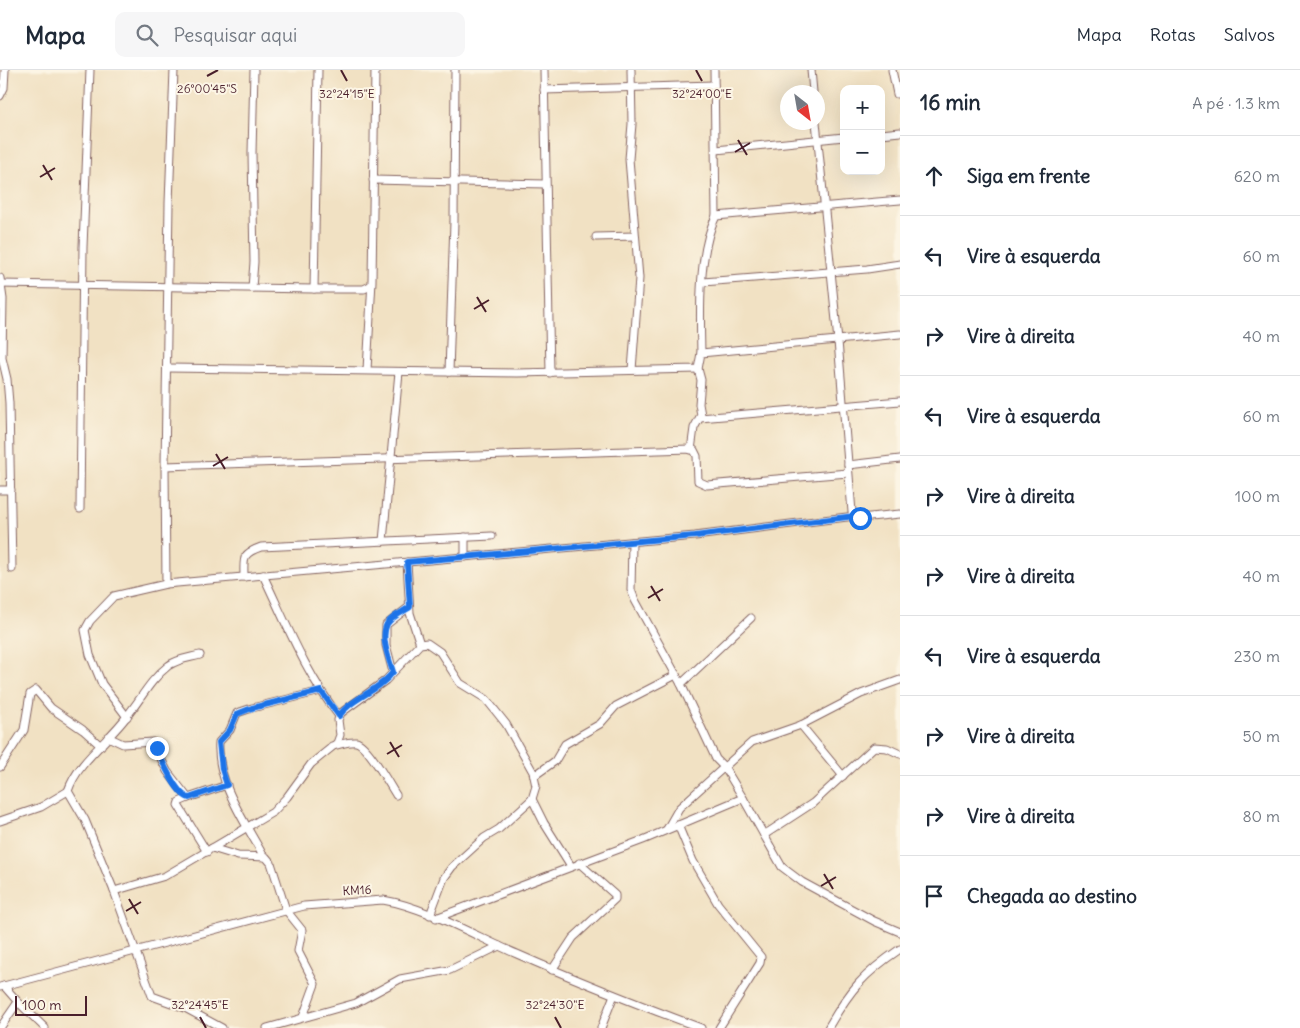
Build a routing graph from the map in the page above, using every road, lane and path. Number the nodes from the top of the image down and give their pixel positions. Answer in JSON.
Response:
{"nodes":[{"id":1,"x":5,"y":70,"type":"edge"},
{"id":2,"x":90,"y":70,"type":"edge"},
{"id":3,"x":174,"y":70,"type":"edge"},
{"id":4,"x":254,"y":70,"type":"edge"},
{"id":5,"x":318,"y":70,"type":"edge"},
{"id":6,"x":375,"y":70,"type":"edge"},
{"id":7,"x":455,"y":70,"type":"edge"},
{"id":8,"x":544,"y":70,"type":"edge"},
{"id":9,"x":631,"y":70,"type":"edge"},
{"id":10,"x":714,"y":70,"type":"edge"},
{"id":11,"x":811,"y":70,"type":"edge"},
{"id":12,"x":892,"y":70,"type":"edge"},
{"id":13,"x":714,"y":85,"type":"junction"},
{"id":14,"x":812,"y":85,"type":"edge"},
{"id":15,"x":633,"y":88,"type":"junction"},
{"id":16,"x":544,"y":90,"type":"junction"},
{"id":17,"x":897,"y":94,"type":"dead end"},
{"id":18,"x":0,"y":96,"type":"edge"},
{"id":19,"x":816,"y":130,"type":"edge"},
{"id":20,"x":900,"y":132,"type":"edge"},
{"id":21,"x":885,"y":134,"type":"edge"},
{"id":22,"x":840,"y":137,"type":"edge"},
{"id":23,"x":817,"y":140,"type":"junction"},
{"id":24,"x":716,"y":150,"type":"junction"},
{"id":25,"x":373,"y":180,"type":"junction"},
{"id":26,"x":454,"y":182,"type":"junction"},
{"id":27,"x":545,"y":184,"type":"junction"},
{"id":28,"x":900,"y":200,"type":"edge"},
{"id":29,"x":824,"y":206,"type":"junction"},
{"id":30,"x":716,"y":216,"type":"junction"},
{"id":31,"x":635,"y":236,"type":"junction"},
{"id":32,"x":596,"y":237,"type":"dead end"},
{"id":33,"x":900,"y":264,"type":"edge"},
{"id":34,"x":830,"y":272,"type":"junction"},
{"id":35,"x":0,"y":278,"type":"edge"},
{"id":36,"x":703,"y":282,"type":"junction"},
{"id":37,"x":0,"y":284,"type":"edge"},
{"id":38,"x":83,"y":284,"type":"junction"},
{"id":39,"x":168,"y":286,"type":"junction"},
{"id":40,"x":370,"y":286,"type":"junction"},
{"id":41,"x":252,"y":288,"type":"junction"},
{"id":42,"x":314,"y":289,"type":"junction"},
{"id":43,"x":900,"y":334,"type":"edge"},
{"id":44,"x":838,"y":341,"type":"junction"},
{"id":45,"x":702,"y":353,"type":"junction"},
{"id":46,"x":168,"y":368,"type":"junction"},
{"id":47,"x":367,"y":370,"type":"junction"},
{"id":48,"x":632,"y":370,"type":"junction"},
{"id":49,"x":698,"y":370,"type":"junction"},
{"id":50,"x":399,"y":372,"type":"junction"},
{"id":51,"x":448,"y":372,"type":"junction"},
{"id":52,"x":550,"y":373,"type":"junction"},
{"id":53,"x":900,"y":401,"type":"edge"},
{"id":54,"x":843,"y":406,"type":"junction"},
{"id":55,"x":700,"y":418,"type":"junction"},
{"id":56,"x":691,"y":450,"type":"junction"},
{"id":57,"x":390,"y":458,"type":"junction"},
{"id":58,"x":900,"y":459,"type":"edge"},
{"id":59,"x":165,"y":466,"type":"junction"},
{"id":60,"x":848,"y":469,"type":"junction"},
{"id":61,"x":0,"y":490,"type":"edge"},
{"id":62,"x":11,"y":490,"type":"junction"},
{"id":63,"x":80,"y":509,"type":"dead end"},
{"id":64,"x":900,"y":514,"type":"edge"},
{"id":65,"x":855,"y":516,"type":"junction"},
{"id":66,"x":465,"y":536,"type":"junction"},
{"id":67,"x":492,"y":536,"type":"dead end"},
{"id":68,"x":383,"y":540,"type":"junction"},
{"id":69,"x":632,"y":542,"type":"junction"},
{"id":70,"x":465,"y":557,"type":"junction"},
{"id":71,"x":407,"y":562,"type":"junction"},
{"id":72,"x":12,"y":569,"type":"dead end"},
{"id":73,"x":263,"y":575,"type":"junction"},
{"id":74,"x":244,"y":577,"type":"junction"},
{"id":75,"x":166,"y":584,"type":"junction"},
{"id":76,"x":410,"y":607,"type":"junction"},
{"id":77,"x":752,"y":618,"type":"dead end"},
{"id":78,"x":420,"y":644,"type":"junction"},
{"id":79,"x":200,"y":656,"type":"dead end"},
{"id":80,"x":393,"y":672,"type":"junction"},
{"id":81,"x":676,"y":676,"type":"junction"},
{"id":82,"x":900,"y":680,"type":"edge"},
{"id":83,"x":681,"y":684,"type":"junction"},
{"id":84,"x":321,"y":691,"type":"junction"},
{"id":85,"x":339,"y":716,"type":"junction"},
{"id":86,"x":127,"y":717,"type":"junction"},
{"id":87,"x":801,"y":725,"type":"junction"},
{"id":88,"x":108,"y":737,"type":"junction"},
{"id":89,"x":101,"y":746,"type":"junction"},
{"id":90,"x":332,"y":747,"type":"junction"},
{"id":91,"x":900,"y":754,"type":"edge"},
{"id":92,"x":716,"y":759,"type":"junction"},
{"id":93,"x":0,"y":767,"type":"edge"},
{"id":94,"x":725,"y":768,"type":"junction"},
{"id":95,"x":534,"y":776,"type":"junction"},
{"id":96,"x":843,"y":776,"type":"junction"},
{"id":97,"x":711,"y":778,"type":"junction"},
{"id":98,"x":227,"y":785,"type":"junction"},
{"id":99,"x":68,"y":791,"type":"junction"},
{"id":100,"x":396,"y":795,"type":"dead end"},
{"id":101,"x":188,"y":798,"type":"junction"},
{"id":102,"x":743,"y":798,"type":"junction"},
{"id":103,"x":532,"y":799,"type":"junction"},
{"id":104,"x":0,"y":821,"type":"edge"},
{"id":105,"x":678,"y":825,"type":"junction"},
{"id":106,"x":248,"y":828,"type":"junction"},
{"id":107,"x":667,"y":829,"type":"junction"},
{"id":108,"x":764,"y":835,"type":"junction"},
{"id":109,"x":209,"y":850,"type":"junction"},
{"id":110,"x":264,"y":857,"type":"junction"},
{"id":111,"x":579,"y":863,"type":"junction"},
{"id":112,"x":571,"y":866,"type":"junction"},
{"id":113,"x":114,"y":891,"type":"junction"},
{"id":114,"x":286,"y":910,"type":"junction"},
{"id":115,"x":433,"y":917,"type":"junction"},
{"id":116,"x":900,"y":932,"type":"edge"},
{"id":117,"x":499,"y":946,"type":"junction"},
{"id":118,"x":900,"y":949,"type":"edge"},
{"id":119,"x":135,"y":952,"type":"junction"},
{"id":120,"x":552,"y":970,"type":"junction"},
{"id":121,"x":2,"y":987,"type":"edge"},
{"id":122,"x":614,"y":995,"type":"junction"},
{"id":123,"x":18,"y":1002,"type":"junction"},
{"id":124,"x":303,"y":1017,"type":"junction"},
{"id":125,"x":0,"y":1028,"type":"edge"},
{"id":126,"x":45,"y":1028,"type":"edge"},
{"id":127,"x":222,"y":1028,"type":"edge"},
{"id":128,"x":267,"y":1028,"type":"edge"},
{"id":129,"x":601,"y":1028,"type":"edge"},
{"id":130,"x":701,"y":1028,"type":"edge"},
{"id":131,"x":719,"y":1028,"type":"edge"},
{"id":132,"x":828,"y":1028,"type":"edge"}],
"edges":[{"from":1,"to":18,"type":"street"},
{"from":2,"to":38,"type":"street"},
{"from":3,"to":39,"type":"street"},
{"from":4,"to":41,"type":"street"},
{"from":5,"to":42,"type":"street"},
{"from":6,"to":25,"type":"street"},
{"from":7,"to":26,"type":"street"},
{"from":8,"to":16,"type":"street"},
{"from":9,"to":15,"type":"street"},
{"from":10,"to":13,"type":"street"},
{"from":11,"to":14,"type":"street"},
{"from":12,"to":17,"type":"street"},
{"from":13,"to":15,"type":"street"},
{"from":13,"to":24,"type":"street"},
{"from":15,"to":16,"type":"street"},
{"from":15,"to":31,"type":"street"},
{"from":16,"to":27,"type":"street"},
{"from":19,"to":23,"type":"street"},
{"from":20,"to":21,"type":"street"},
{"from":22,"to":23,"type":"street"},
{"from":23,"to":24,"type":"street"},
{"from":23,"to":29,"type":"street"},
{"from":24,"to":30,"type":"street"},
{"from":25,"to":26,"type":"street"},
{"from":25,"to":40,"type":"street"},
{"from":26,"to":27,"type":"street"},
{"from":26,"to":51,"type":"street"},
{"from":27,"to":52,"type":"street"},
{"from":28,"to":29,"type":"street"},
{"from":29,"to":30,"type":"street"},
{"from":29,"to":34,"type":"street"},
{"from":30,"to":36,"type":"street"},
{"from":31,"to":32,"type":"street"},
{"from":31,"to":48,"type":"street"},
{"from":33,"to":34,"type":"street"},
{"from":34,"to":36,"type":"street"},
{"from":34,"to":44,"type":"street"},
{"from":35,"to":37,"type":"street"},
{"from":36,"to":45,"type":"street"},
{"from":37,"to":38,"type":"street"},
{"from":37,"to":62,"type":"street"},
{"from":38,"to":39,"type":"street"},
{"from":38,"to":63,"type":"street"},
{"from":39,"to":41,"type":"street"},
{"from":39,"to":46,"type":"street"},
{"from":40,"to":42,"type":"street"},
{"from":40,"to":47,"type":"street"},
{"from":41,"to":42,"type":"street"},
{"from":43,"to":44,"type":"street"},
{"from":44,"to":45,"type":"street"},
{"from":44,"to":54,"type":"street"},
{"from":45,"to":49,"type":"street"},
{"from":46,"to":47,"type":"street"},
{"from":46,"to":59,"type":"street"},
{"from":47,"to":50,"type":"street"},
{"from":48,"to":49,"type":"street"},
{"from":48,"to":52,"type":"street"},
{"from":49,"to":55,"type":"street"},
{"from":50,"to":51,"type":"street"},
{"from":50,"to":57,"type":"street"},
{"from":51,"to":52,"type":"street"},
{"from":53,"to":54,"type":"street"},
{"from":54,"to":55,"type":"street"},
{"from":54,"to":60,"type":"street"},
{"from":55,"to":56,"type":"street"},
{"from":56,"to":57,"type":"street"},
{"from":56,"to":60,"type":"street"},
{"from":57,"to":59,"type":"street"},
{"from":57,"to":68,"type":"street"},
{"from":58,"to":60,"type":"street"},
{"from":59,"to":75,"type":"street"},
{"from":60,"to":65,"type":"street"},
{"from":61,"to":62,"type":"street"},
{"from":62,"to":72,"type":"street"},
{"from":64,"to":65,"type":"street"},
{"from":65,"to":69,"type":"street"},
{"from":66,"to":67,"type":"street"},
{"from":66,"to":68,"type":"street"},
{"from":66,"to":70,"type":"street"},
{"from":68,"to":74,"type":"street"},
{"from":69,"to":70,"type":"street"},
{"from":69,"to":81,"type":"street"},
{"from":70,"to":71,"type":"street"},
{"from":71,"to":73,"type":"street"},
{"from":71,"to":76,"type":"street"},
{"from":73,"to":74,"type":"street"},
{"from":73,"to":84,"type":"street"},
{"from":74,"to":75,"type":"street"},
{"from":75,"to":86,"type":"street"},
{"from":76,"to":78,"type":"street"},
{"from":76,"to":80,"type":"street"},
{"from":77,"to":83,"type":"street"},
{"from":78,"to":80,"type":"street"},
{"from":78,"to":95,"type":"street"},
{"from":79,"to":86,"type":"street"},
{"from":80,"to":85,"type":"street"},
{"from":81,"to":83,"type":"street"},
{"from":81,"to":95,"type":"street"},
{"from":82,"to":87,"type":"street"},
{"from":83,"to":92,"type":"street"},
{"from":84,"to":85,"type":"street"},
{"from":84,"to":98,"type":"street"},
{"from":85,"to":90,"type":"street"},
{"from":86,"to":88,"type":"street"},
{"from":87,"to":94,"type":"street"},
{"from":87,"to":96,"type":"street"},
{"from":88,"to":89,"type":"street"},
{"from":88,"to":101,"type":"street"},
{"from":89,"to":93,"type":"street"},
{"from":89,"to":99,"type":"street"},
{"from":90,"to":100,"type":"street"},
{"from":90,"to":106,"type":"street"},
{"from":91,"to":96,"type":"street"},
{"from":92,"to":94,"type":"street"},
{"from":92,"to":97,"type":"street"},
{"from":94,"to":97,"type":"street"},
{"from":94,"to":102,"type":"street"},
{"from":95,"to":103,"type":"street"},
{"from":96,"to":108,"type":"street"},
{"from":97,"to":107,"type":"street"},
{"from":98,"to":101,"type":"street"},
{"from":98,"to":106,"type":"street"},
{"from":99,"to":104,"type":"street"},
{"from":99,"to":113,"type":"street"},
{"from":101,"to":109,"type":"street"},
{"from":102,"to":105,"type":"street"},
{"from":102,"to":108,"type":"street"},
{"from":103,"to":112,"type":"street"},
{"from":103,"to":115,"type":"street"},
{"from":105,"to":107,"type":"street"},
{"from":105,"to":131,"type":"street"},
{"from":106,"to":109,"type":"street"},
{"from":106,"to":110,"type":"street"},
{"from":107,"to":111,"type":"street"},
{"from":108,"to":116,"type":"street"},
{"from":109,"to":110,"type":"street"},
{"from":109,"to":113,"type":"street"},
{"from":110,"to":114,"type":"street"},
{"from":111,"to":112,"type":"street"},
{"from":111,"to":120,"type":"street"},
{"from":112,"to":115,"type":"street"},
{"from":113,"to":119,"type":"street"},
{"from":114,"to":115,"type":"street","name":"KM16"},
{"from":114,"to":119,"type":"street","name":"KM16"},
{"from":114,"to":124,"type":"street"},
{"from":115,"to":117,"type":"street","name":"KM16"},
{"from":117,"to":120,"type":"street","name":"KM16"},
{"from":117,"to":124,"type":"street"},
{"from":118,"to":132,"type":"street"},
{"from":119,"to":121,"type":"street","name":"KM16"},
{"from":119,"to":127,"type":"street"},
{"from":120,"to":122,"type":"street","name":"KM16"},
{"from":121,"to":123,"type":"street"},
{"from":122,"to":129,"type":"street"},
{"from":122,"to":130,"type":"street","name":"KM16"},
{"from":123,"to":125,"type":"street"},
{"from":123,"to":126,"type":"street"},
{"from":124,"to":128,"type":"street"}]}
